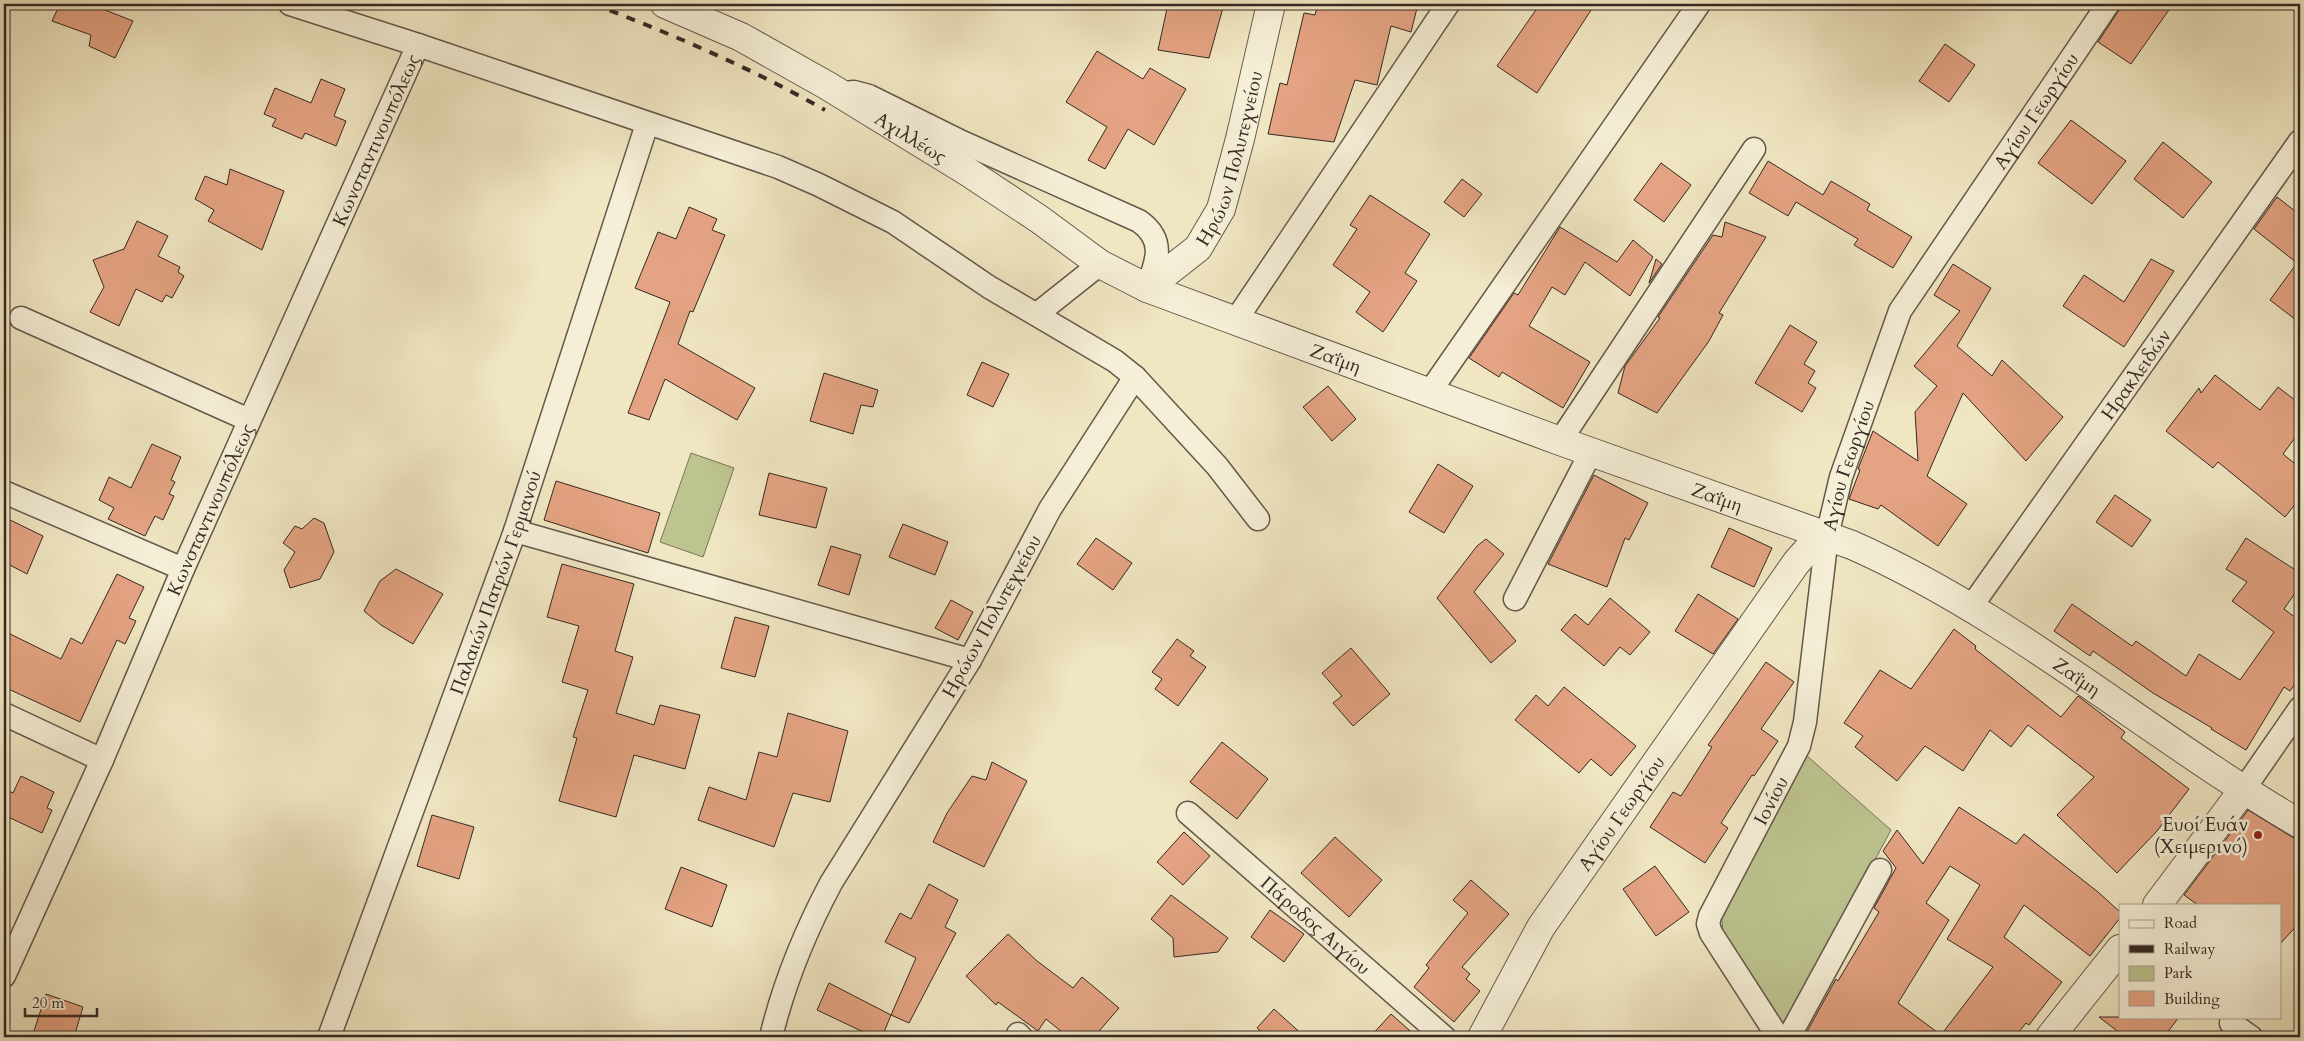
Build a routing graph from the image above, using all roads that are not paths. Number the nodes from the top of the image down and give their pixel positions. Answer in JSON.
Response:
{"nodes":[{"id":1,"x":290,"y":4,"type":"edge"},
{"id":2,"x":666,"y":4,"type":"edge"},
{"id":3,"x":1271,"y":4,"type":"edge"},
{"id":4,"x":1448,"y":4,"type":"edge"},
{"id":5,"x":1699,"y":4,"type":"edge"},
{"id":6,"x":2108,"y":4,"type":"edge"},
{"id":7,"x":418,"y":45,"type":"junction"},
{"id":8,"x":843,"y":95,"type":"junction"},
{"id":9,"x":647,"y":124,"type":"junction"},
{"id":10,"x":2300,"y":141,"type":"edge"},
{"id":11,"x":1754,"y":149,"type":"dead end"},
{"id":12,"x":1100,"y":264,"type":"junction"},
{"id":13,"x":1147,"y":288,"type":"junction"},
{"id":14,"x":1037,"y":314,"type":"junction"},
{"id":15,"x":21,"y":318,"type":"dead end"},
{"id":16,"x":1236,"y":320,"type":"junction"},
{"id":17,"x":1135,"y":377,"type":"junction"},
{"id":18,"x":1430,"y":394,"type":"junction"},
{"id":19,"x":249,"y":420,"type":"junction"},
{"id":20,"x":1560,"y":441,"type":"junction"},
{"id":21,"x":1590,"y":452,"type":"junction"},
{"id":22,"x":4,"y":492,"type":"edge"},
{"id":23,"x":1258,"y":519,"type":"dead end"},
{"id":24,"x":515,"y":531,"type":"junction"},
{"id":25,"x":1827,"y":536,"type":"junction"},
{"id":26,"x":183,"y":569,"type":"junction"},
{"id":27,"x":1515,"y":599,"type":"dead end"},
{"id":28,"x":1971,"y":607,"type":"junction"},
{"id":29,"x":970,"y":660,"type":"junction"},
{"id":30,"x":2300,"y":708,"type":"edge"},
{"id":31,"x":4,"y":714,"type":"edge"},
{"id":32,"x":102,"y":760,"type":"junction"},
{"id":33,"x":2244,"y":789,"type":"junction"},
{"id":34,"x":1188,"y":813,"type":"dead end"},
{"id":35,"x":2300,"y":824,"type":"edge"},
{"id":36,"x":1880,"y":870,"type":"dead end"},
{"id":37,"x":2158,"y":904,"type":"edge"},
{"id":38,"x":11,"y":943,"type":"edge"},
{"id":39,"x":2119,"y":951,"type":"edge"},
{"id":40,"x":4,"y":976,"type":"edge"},
{"id":41,"x":2231,"y":1023,"type":"dead end"},
{"id":42,"x":329,"y":1037,"type":"edge"},
{"id":43,"x":771,"y":1037,"type":"edge"},
{"id":44,"x":1444,"y":1037,"type":"edge"},
{"id":45,"x":1482,"y":1037,"type":"edge"},
{"id":46,"x":1778,"y":1037,"type":"edge"},
{"id":47,"x":1789,"y":1037,"type":"edge"},
{"id":48,"x":2050,"y":1037,"type":"edge"},
{"id":49,"x":2251,"y":1037,"type":"edge"}],
"edges":[{"from":1,"to":7,"type":"street"},
{"from":2,"to":8,"type":"street","name":"Αχιλλέως"},
{"from":3,"to":13,"type":"street","name":"Ηρώων Πολυτεχνείου"},
{"from":4,"to":16,"type":"street"},
{"from":5,"to":18,"type":"street"},
{"from":6,"to":25,"type":"street","name":"Αγίου Γεωργίου"},
{"from":7,"to":9,"type":"street"},
{"from":7,"to":19,"type":"street","name":"Κωνσταντινουπόλεως"},
{"from":8,"to":12,"type":"street","name":"Αχιλλέως"},
{"from":8,"to":13,"type":"street"},
{"from":9,"to":14,"type":"street"},
{"from":9,"to":24,"type":"street","name":"Παλαιών Πατρών Γερμανού"},
{"from":10,"to":28,"type":"street","name":"Ηρακλειδών"},
{"from":11,"to":20,"type":"street"},
{"from":12,"to":13,"type":"street","name":"Αχιλλέως"},
{"from":12,"to":14,"type":"street"},
{"from":13,"to":16,"type":"street","name":"Ζαΐμη"},
{"from":14,"to":17,"type":"street"},
{"from":15,"to":19,"type":"street"},
{"from":16,"to":18,"type":"street","name":"Ζαΐμη"},
{"from":17,"to":23,"type":"street"},
{"from":17,"to":29,"type":"street","name":"Ηρώων Πολυτεχνείου"},
{"from":18,"to":20,"type":"street","name":"Ζαΐμη"},
{"from":19,"to":26,"type":"street","name":"Κωνσταντινουπόλεως"},
{"from":20,"to":21,"type":"street","name":"Ζαΐμη"},
{"from":21,"to":25,"type":"street","name":"Ζαΐμη"},
{"from":21,"to":27,"type":"street"},
{"from":22,"to":26,"type":"street"},
{"from":24,"to":29,"type":"street"},
{"from":24,"to":42,"type":"street","name":"Παλαιών Πατρών Γερμανού"},
{"from":25,"to":28,"type":"street","name":"Ζαΐμη"},
{"from":25,"to":45,"type":"street","name":"Αγίου Γεωργίου"},
{"from":25,"to":46,"type":"street","name":"Ιονίου"},
{"from":26,"to":32,"type":"street","name":"Κωνσταντινουπόλεως"},
{"from":28,"to":33,"type":"street","name":"Ζαΐμη"},
{"from":29,"to":43,"type":"street","name":"Ηρώων Πολυτεχνείου"},
{"from":30,"to":33,"type":"street"},
{"from":31,"to":32,"type":"street"},
{"from":32,"to":38,"type":"street","name":"Κωνσταντινουπόλεως"},
{"from":33,"to":35,"type":"street","name":"Ζαΐμη"},
{"from":33,"to":37,"type":"street"},
{"from":34,"to":44,"type":"street","name":"Πάροδος Αιγίου"},
{"from":36,"to":47,"type":"street"},
{"from":38,"to":40,"type":"street","name":"Κωνσταντινουπόλεως"},
{"from":39,"to":48,"type":"street"},
{"from":41,"to":49,"type":"street"}]}
